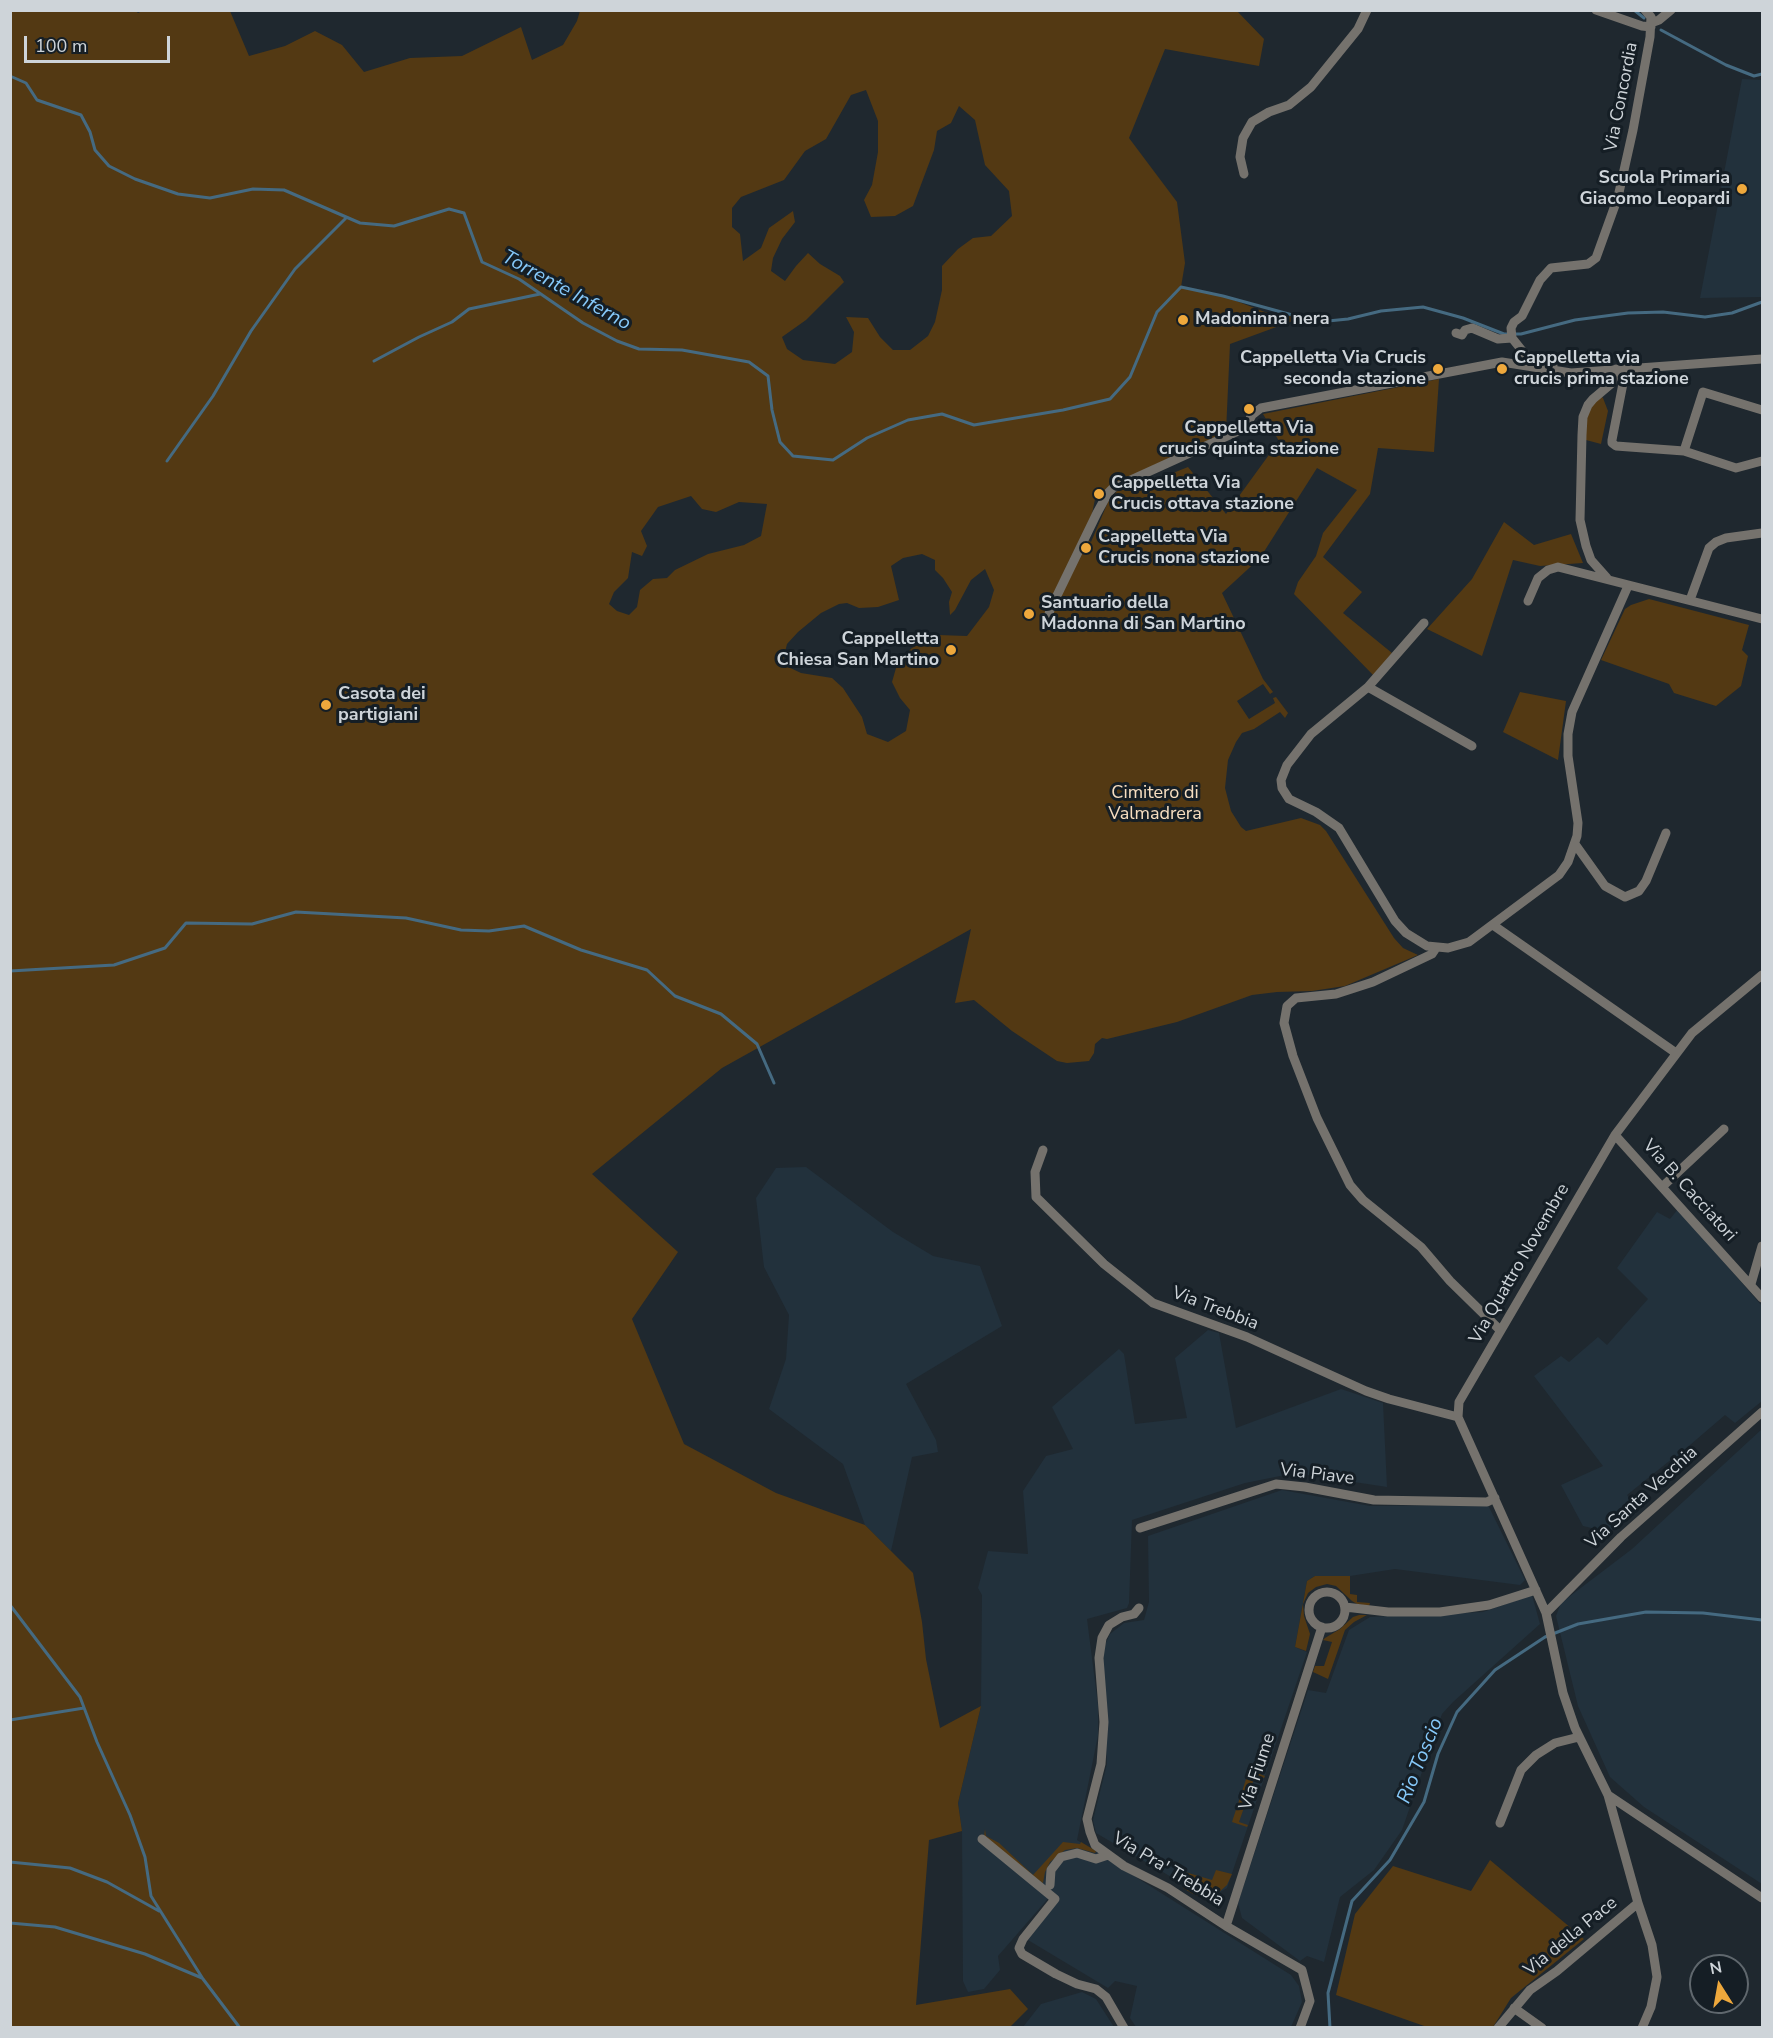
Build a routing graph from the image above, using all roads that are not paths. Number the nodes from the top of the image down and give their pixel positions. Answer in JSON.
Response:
{"nodes":[{"id":1,"x":1368,"y":10,"type":"edge"},
{"id":2,"x":1596,"y":10,"type":"edge"},
{"id":3,"x":1645,"y":10,"type":"edge"},
{"id":4,"x":1671,"y":10,"type":"edge"},
{"id":5,"x":1651,"y":25,"type":"junction"},
{"id":6,"x":1244,"y":174,"type":"dead end"},
{"id":7,"x":1456,"y":333,"type":"dead end"},
{"id":8,"x":1512,"y":334,"type":"junction"},
{"id":9,"x":1762,"y":359,"type":"edge"},
{"id":10,"x":1621,"y":369,"type":"junction"},
{"id":11,"x":1560,"y":370,"type":"junction"},
{"id":12,"x":1762,"y":410,"type":"edge"},
{"id":13,"x":1684,"y":451,"type":"junction"},
{"id":14,"x":1762,"y":461,"type":"edge"},
{"id":15,"x":1762,"y":533,"type":"edge"},
{"id":16,"x":1592,"y":560,"type":"junction"},
{"id":17,"x":1578,"y":572,"type":"junction"},
{"id":18,"x":1607,"y":578,"type":"junction"},
{"id":19,"x":1628,"y":586,"type":"junction"},
{"id":20,"x":1690,"y":600,"type":"junction"},
{"id":21,"x":1528,"y":601,"type":"dead end"},
{"id":22,"x":1048,"y":618,"type":"dead end"},
{"id":23,"x":1762,"y":619,"type":"edge"},
{"id":24,"x":1424,"y":623,"type":"dead end"},
{"id":25,"x":1368,"y":687,"type":"junction"},
{"id":26,"x":1472,"y":746,"type":"dead end"},
{"id":27,"x":1666,"y":833,"type":"dead end"},
{"id":28,"x":1575,"y":843,"type":"junction"},
{"id":29,"x":1493,"y":925,"type":"junction"},
{"id":30,"x":1436,"y":948,"type":"junction"},
{"id":31,"x":1762,"y":975,"type":"edge"},
{"id":32,"x":1676,"y":1053,"type":"junction"},
{"id":33,"x":1724,"y":1129,"type":"dead end"},
{"id":34,"x":1615,"y":1135,"type":"junction"},
{"id":35,"x":1043,"y":1150,"type":"dead end"},
{"id":36,"x":1662,"y":1187,"type":"junction"},
{"id":37,"x":1762,"y":1246,"type":"edge"},
{"id":38,"x":1751,"y":1284,"type":"junction"},
{"id":39,"x":1762,"y":1298,"type":"edge"},
{"id":40,"x":1500,"y":1330,"type":"junction"},
{"id":41,"x":1762,"y":1412,"type":"edge"},
{"id":42,"x":1458,"y":1417,"type":"junction"},
{"id":43,"x":1495,"y":1498,"type":"junction"},
{"id":44,"x":1140,"y":1528,"type":"dead end"},
{"id":45,"x":1536,"y":1590,"type":"junction"},
{"id":46,"x":1345,"y":1606,"type":"junction"},
{"id":47,"x":1139,"y":1608,"type":"dead end"},
{"id":48,"x":1546,"y":1613,"type":"junction"},
{"id":49,"x":1322,"y":1627,"type":"junction"},
{"id":50,"x":1580,"y":1737,"type":"junction"},
{"id":51,"x":1608,"y":1795,"type":"junction"},
{"id":52,"x":1500,"y":1823,"type":"dead end"},
{"id":53,"x":982,"y":1839,"type":"dead end"},
{"id":54,"x":1108,"y":1855,"type":"junction"},
{"id":55,"x":1050,"y":1885,"type":"dead end"},
{"id":56,"x":1762,"y":1898,"type":"edge"},
{"id":57,"x":1638,"y":1903,"type":"junction"},
{"id":58,"x":1226,"y":1926,"type":"junction"},
{"id":59,"x":1514,"y":2008,"type":"junction"},
{"id":60,"x":1124,"y":2028,"type":"edge"},
{"id":61,"x":1300,"y":2028,"type":"edge"},
{"id":62,"x":1498,"y":2028,"type":"edge"},
{"id":63,"x":1542,"y":2028,"type":"edge"},
{"id":64,"x":1642,"y":2028,"type":"edge"}],
"edges":[{"from":1,"to":6,"type":"street"},
{"from":2,"to":5,"type":"street"},
{"from":3,"to":5,"type":"street"},
{"from":4,"to":5,"type":"street"},
{"from":5,"to":8,"type":"street","name":"Via Concordia"},
{"from":7,"to":8,"type":"street"},
{"from":8,"to":11,"type":"street"},
{"from":9,"to":10,"type":"street"},
{"from":10,"to":11,"type":"street"},
{"from":10,"to":13,"type":"street"},
{"from":10,"to":16,"type":"street"},
{"from":11,"to":22,"type":"street"},
{"from":12,"to":13,"type":"street"},
{"from":13,"to":14,"type":"street"},
{"from":15,"to":20,"type":"street"},
{"from":16,"to":17,"type":"street"},
{"from":16,"to":18,"type":"street"},
{"from":17,"to":18,"type":"street"},
{"from":17,"to":21,"type":"street"},
{"from":18,"to":19,"type":"street"},
{"from":19,"to":20,"type":"street"},
{"from":19,"to":28,"type":"street"},
{"from":20,"to":23,"type":"street"},
{"from":24,"to":25,"type":"street"},
{"from":25,"to":26,"type":"street"},
{"from":25,"to":30,"type":"street"},
{"from":27,"to":28,"type":"street"},
{"from":28,"to":29,"type":"street"},
{"from":29,"to":30,"type":"street"},
{"from":29,"to":32,"type":"street"},
{"from":30,"to":40,"type":"street"},
{"from":31,"to":32,"type":"street","name":"Via Quattro Novembre"},
{"from":32,"to":34,"type":"street","name":"Via Quattro Novembre"},
{"from":33,"to":36,"type":"street"},
{"from":34,"to":36,"type":"street","name":"Via B. Cacciatori"},
{"from":34,"to":40,"type":"street","name":"Via Quattro Novembre"},
{"from":35,"to":42,"type":"street","name":"Via Trebbia"},
{"from":36,"to":38,"type":"street","name":"Via B. Cacciatori"},
{"from":37,"to":38,"type":"street"},
{"from":38,"to":39,"type":"street","name":"Via B. Cacciatori"},
{"from":40,"to":42,"type":"street","name":"Via Quattro Novembre"},
{"from":41,"to":48,"type":"street","name":"Via Santa Vecchia"},
{"from":42,"to":43,"type":"street"},
{"from":43,"to":44,"type":"street","name":"Via Piave"},
{"from":43,"to":45,"type":"street"},
{"from":45,"to":46,"type":"street"},
{"from":45,"to":48,"type":"street"},
{"from":46,"to":49,"type":"street"},
{"from":46,"to":49,"type":"street"},
{"from":47,"to":54,"type":"street","name":"Via Pra' Trebbia"},
{"from":48,"to":50,"type":"street","name":"Via della Pace"},
{"from":49,"to":58,"type":"street","name":"Via Fiume"},
{"from":50,"to":51,"type":"street","name":"Via della Pace"},
{"from":50,"to":52,"type":"street"},
{"from":51,"to":56,"type":"street"},
{"from":51,"to":57,"type":"street","name":"Via della Pace"},
{"from":53,"to":60,"type":"street"},
{"from":54,"to":55,"type":"street"},
{"from":54,"to":58,"type":"street","name":"Via Pra' Trebbia"},
{"from":57,"to":59,"type":"street","name":"Via della Pace"},
{"from":57,"to":64,"type":"street"},
{"from":58,"to":61,"type":"street","name":"Via Pra' Trebbia"},
{"from":59,"to":62,"type":"street","name":"Via della Pace"},
{"from":59,"to":63,"type":"street"}]}
